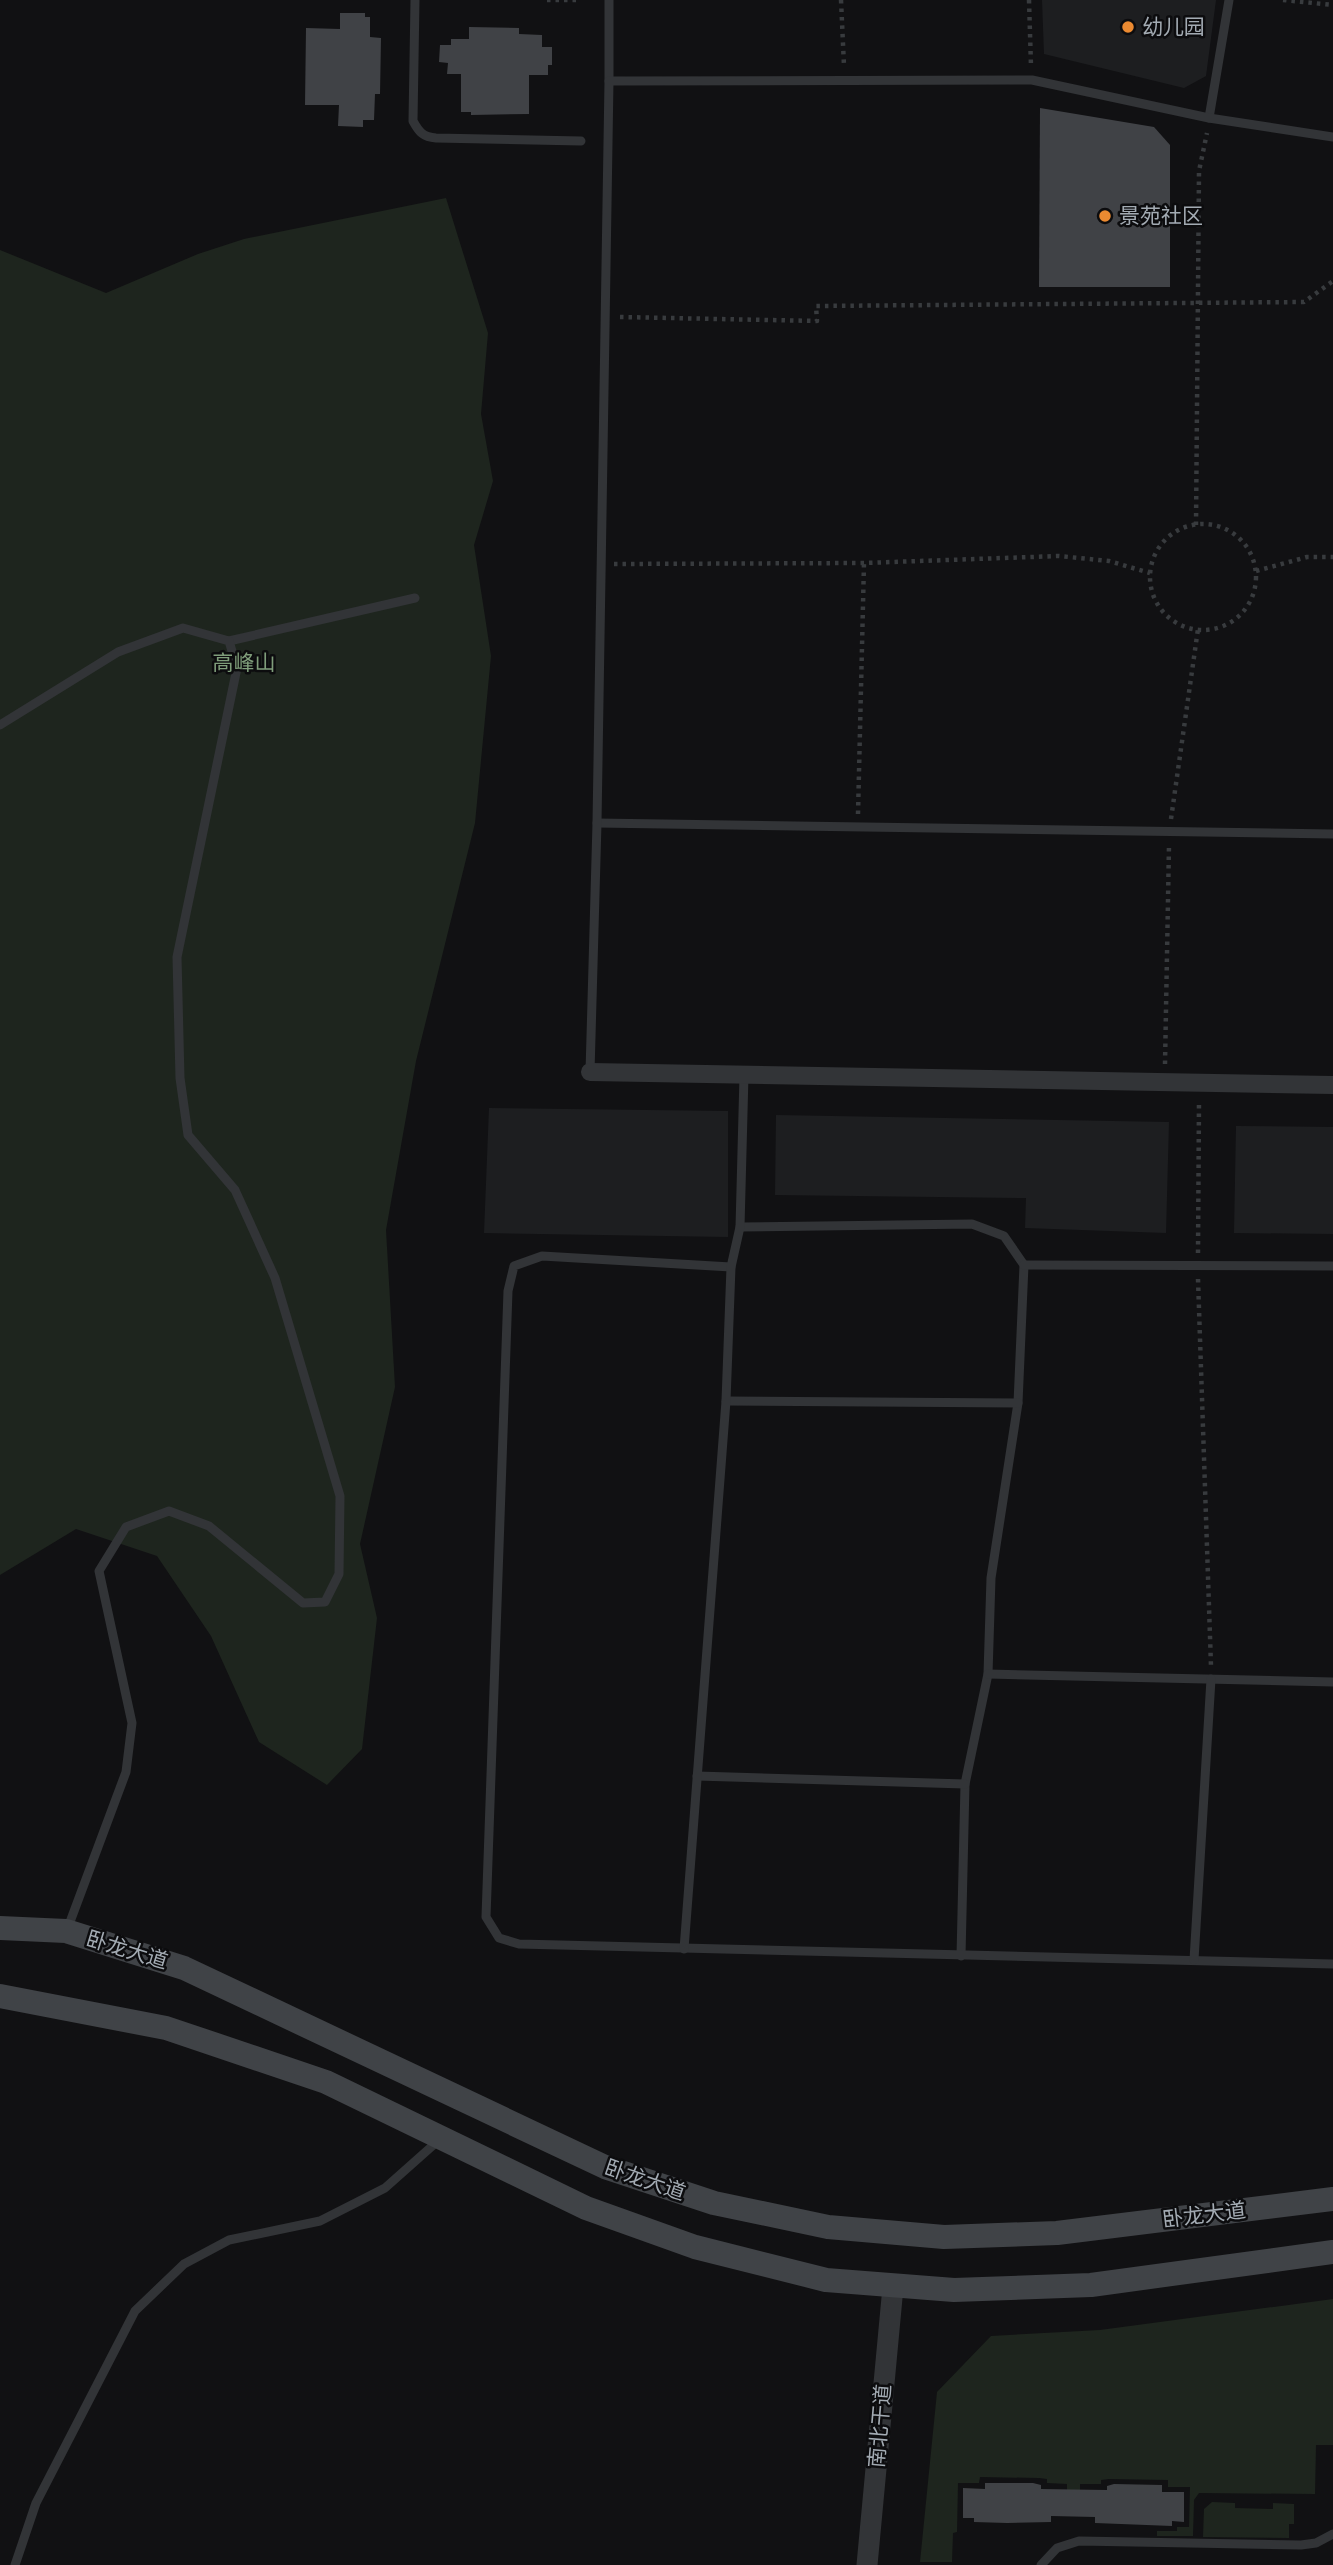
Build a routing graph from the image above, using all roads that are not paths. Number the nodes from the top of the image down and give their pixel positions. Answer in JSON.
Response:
{"nodes":[{"id":1,"x":415,"y":0,"type":"edge"},
{"id":2,"x":609,"y":0,"type":"edge"},
{"id":3,"x":1229,"y":0,"type":"edge"},
{"id":4,"x":609,"y":81,"type":"junction"},
{"id":5,"x":1209,"y":118,"type":"junction"},
{"id":6,"x":1333,"y":137,"type":"edge"},
{"id":7,"x":581,"y":141,"type":"dead end"},
{"id":8,"x":415,"y":598,"type":"dead end"},
{"id":9,"x":229,"y":641,"type":"junction"},
{"id":10,"x":0,"y":725,"type":"edge"},
{"id":11,"x":597,"y":822,"type":"junction"},
{"id":12,"x":1333,"y":834,"type":"edge"},
{"id":13,"x":590,"y":1072,"type":"joint"},
{"id":14,"x":744,"y":1075,"type":"junction"},
{"id":15,"x":1333,"y":1085,"type":"edge"},
{"id":16,"x":740,"y":1227,"type":"junction"},
{"id":17,"x":1024,"y":1265,"type":"junction"},
{"id":18,"x":1333,"y":1266,"type":"edge"},
{"id":19,"x":731,"y":1268,"type":"junction"},
{"id":20,"x":726,"y":1401,"type":"junction"},
{"id":21,"x":1018,"y":1403,"type":"junction"},
{"id":22,"x":988,"y":1674,"type":"junction"},
{"id":23,"x":1211,"y":1679,"type":"junction"},
{"id":24,"x":1333,"y":1682,"type":"edge"},
{"id":25,"x":697,"y":1776,"type":"junction"},
{"id":26,"x":965,"y":1784,"type":"junction"},
{"id":27,"x":0,"y":1928,"type":"edge"},
{"id":28,"x":66,"y":1931,"type":"junction"},
{"id":29,"x":684,"y":1949,"type":"junction"},
{"id":30,"x":961,"y":1956,"type":"junction"},
{"id":31,"x":1194,"y":1961,"type":"junction"},
{"id":32,"x":1333,"y":1964,"type":"edge"},
{"id":33,"x":5,"y":1998,"type":"edge"},
{"id":34,"x":442,"y":2137,"type":"junction"},
{"id":35,"x":1333,"y":2199,"type":"edge"},
{"id":36,"x":1333,"y":2252,"type":"edge"},
{"id":37,"x":893,"y":2287,"type":"junction"},
{"id":38,"x":1333,"y":2534,"type":"edge"},
{"id":39,"x":15,"y":2565,"type":"edge"},
{"id":40,"x":867,"y":2565,"type":"edge"},
{"id":41,"x":1041,"y":2565,"type":"edge"}],
"edges":[{"from":1,"to":7,"type":"lane"},
{"from":2,"to":4,"type":"lane"},
{"from":3,"to":5,"type":"lane"},
{"from":4,"to":5,"type":"lane"},
{"from":4,"to":11,"type":"lane"},
{"from":5,"to":6,"type":"lane"},
{"from":8,"to":9,"type":"lane"},
{"from":9,"to":10,"type":"lane"},
{"from":9,"to":28,"type":"lane"},
{"from":11,"to":12,"type":"lane"},
{"from":11,"to":13,"type":"lane"},
{"from":13,"to":14,"type":"street"},
{"from":14,"to":15,"type":"street"},
{"from":14,"to":16,"type":"lane"},
{"from":16,"to":17,"type":"lane"},
{"from":16,"to":19,"type":"lane"},
{"from":17,"to":18,"type":"lane"},
{"from":17,"to":21,"type":"lane"},
{"from":19,"to":20,"type":"lane"},
{"from":19,"to":29,"type":"lane"},
{"from":20,"to":21,"type":"lane"},
{"from":20,"to":25,"type":"lane"},
{"from":21,"to":22,"type":"lane"},
{"from":22,"to":23,"type":"lane"},
{"from":22,"to":26,"type":"lane"},
{"from":23,"to":24,"type":"lane"},
{"from":23,"to":31,"type":"lane"},
{"from":25,"to":26,"type":"lane"},
{"from":25,"to":29,"type":"lane"},
{"from":26,"to":30,"type":"lane"},
{"from":27,"to":28,"type":"main road","name":"卧龙大道"},
{"from":28,"to":35,"type":"main road","name":"卧龙大道"},
{"from":29,"to":30,"type":"lane"},
{"from":30,"to":31,"type":"lane"},
{"from":31,"to":32,"type":"lane"},
{"from":33,"to":34,"type":"main road"},
{"from":34,"to":37,"type":"main road"},
{"from":34,"to":39,"type":"lane"},
{"from":36,"to":37,"type":"main road"},
{"from":37,"to":40,"type":"street","name":"南北干道"},
{"from":38,"to":41,"type":"lane"}]}
